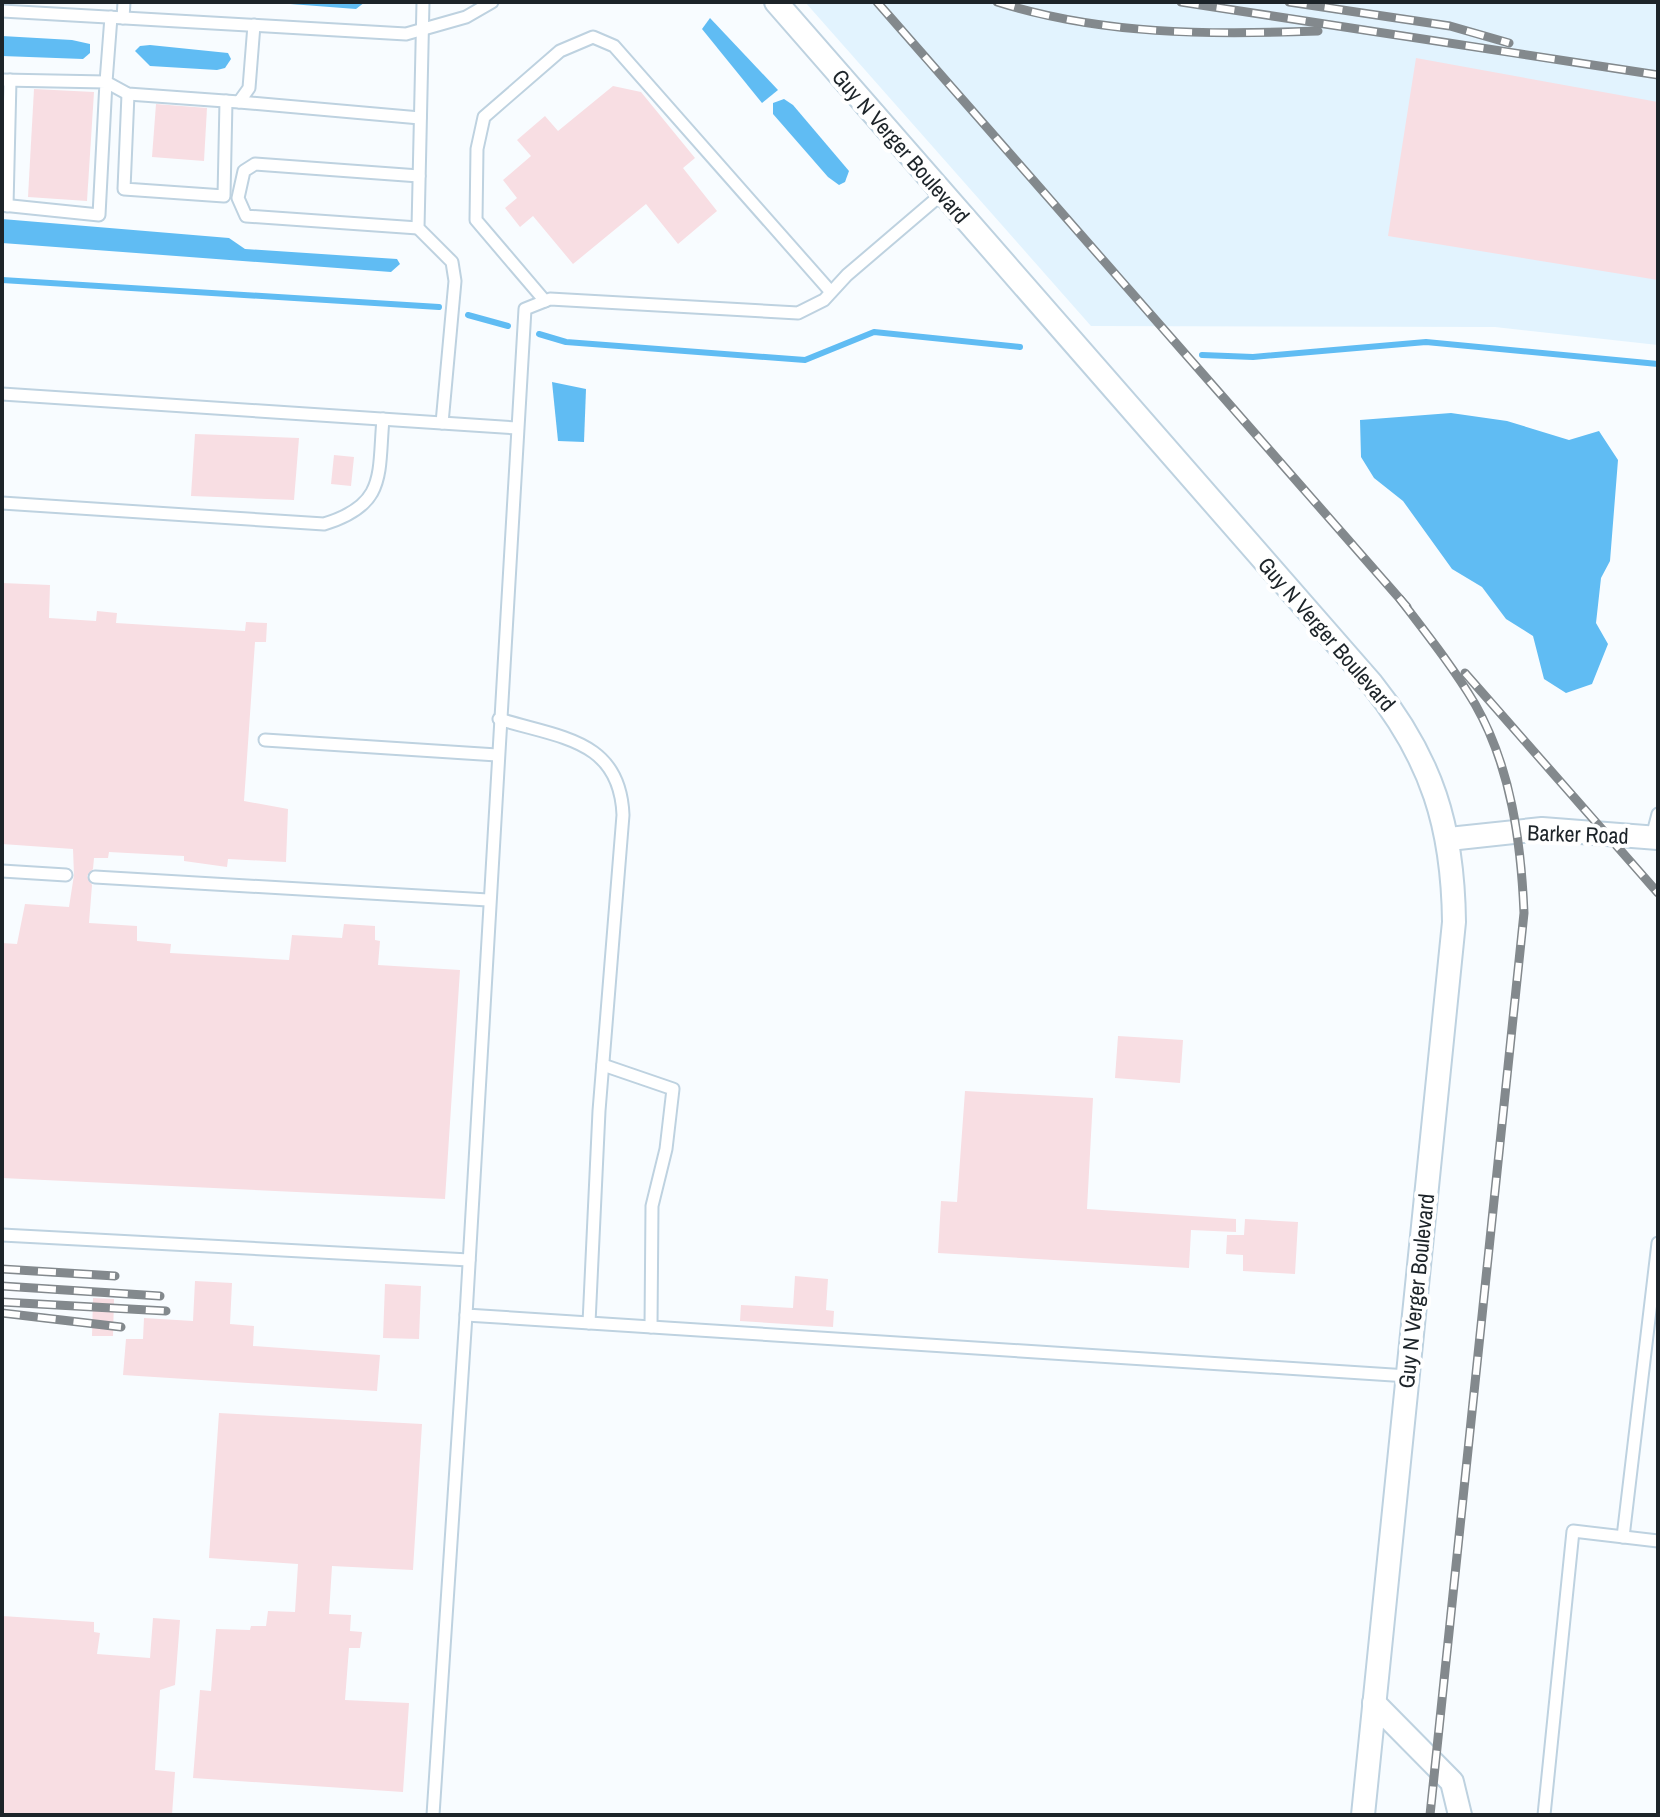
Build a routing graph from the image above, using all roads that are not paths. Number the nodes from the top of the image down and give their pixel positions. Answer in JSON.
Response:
{"nodes":[{"id":1,"x":124,"y":2,"type":"edge"},
{"id":2,"x":423,"y":2,"type":"edge"},
{"id":3,"x":492,"y":2,"type":"edge"},
{"id":4,"x":776,"y":2,"type":"edge"},
{"id":5,"x":2,"y":11,"type":"edge"},
{"id":6,"x":117,"y":18,"type":"junction"},
{"id":7,"x":254,"y":25,"type":"junction"},
{"id":8,"x":423,"y":30,"type":"junction"},
{"id":9,"x":6,"y":80,"type":"edge"},
{"id":10,"x":106,"y":82,"type":"junction"},
{"id":11,"x":128,"y":94,"type":"junction"},
{"id":12,"x":232,"y":101,"type":"junction"},
{"id":13,"x":420,"y":118,"type":"junction"},
{"id":14,"x":419,"y":176,"type":"junction"},
{"id":15,"x":943,"y":193,"type":"junction"},
{"id":16,"x":4,"y":205,"type":"edge"},
{"id":17,"x":418,"y":228,"type":"junction"},
{"id":18,"x":831,"y":292,"type":"junction"},
{"id":19,"x":545,"y":301,"type":"junction"},
{"id":20,"x":2,"y":394,"type":"edge"},
{"id":21,"x":383,"y":419,"type":"junction"},
{"id":22,"x":442,"y":423,"type":"junction"},
{"id":23,"x":517,"y":428,"type":"junction"},
{"id":24,"x":2,"y":503,"type":"edge"},
{"id":25,"x":499,"y":719,"type":"junction"},
{"id":26,"x":265,"y":740,"type":"dead end"},
{"id":27,"x":497,"y":755,"type":"junction"},
{"id":28,"x":1658,"y":814,"type":"edge"},
{"id":29,"x":1655,"y":838,"type":"edge"},
{"id":30,"x":1449,"y":839,"type":"junction"},
{"id":31,"x":2,"y":871,"type":"edge"},
{"id":32,"x":66,"y":875,"type":"dead end"},
{"id":33,"x":95,"y":877,"type":"dead end"},
{"id":34,"x":488,"y":900,"type":"junction"},
{"id":35,"x":603,"y":1065,"type":"junction"},
{"id":36,"x":2,"y":1235,"type":"edge"},
{"id":37,"x":1658,"y":1243,"type":"edge"},
{"id":38,"x":469,"y":1260,"type":"junction"},
{"id":39,"x":466,"y":1315,"type":"junction"},
{"id":40,"x":589,"y":1323,"type":"junction"},
{"id":41,"x":651,"y":1327,"type":"junction"},
{"id":42,"x":1408,"y":1376,"type":"junction"},
{"id":43,"x":1623,"y":1537,"type":"junction"},
{"id":44,"x":1658,"y":1541,"type":"edge"},
{"id":45,"x":1374,"y":1703,"type":"junction"},
{"id":46,"x":433,"y":1815,"type":"edge"},
{"id":47,"x":1363,"y":1815,"type":"edge"},
{"id":48,"x":1460,"y":1815,"type":"edge"},
{"id":49,"x":1544,"y":1815,"type":"edge"}],
"edges":[{"from":1,"to":6,"type":"lane"},
{"from":2,"to":8,"type":"lane"},
{"from":3,"to":8,"type":"lane"},
{"from":4,"to":15,"type":"street","name":"Guy N Verger Boulevard"},
{"from":5,"to":6,"type":"lane"},
{"from":6,"to":7,"type":"lane"},
{"from":6,"to":10,"type":"lane"},
{"from":7,"to":8,"type":"lane"},
{"from":7,"to":12,"type":"lane"},
{"from":8,"to":13,"type":"lane"},
{"from":9,"to":10,"type":"lane"},
{"from":9,"to":16,"type":"lane"},
{"from":10,"to":11,"type":"lane"},
{"from":10,"to":16,"type":"lane"},
{"from":11,"to":12,"type":"lane"},
{"from":11,"to":12,"type":"lane"},
{"from":12,"to":13,"type":"lane"},
{"from":13,"to":14,"type":"lane"},
{"from":14,"to":17,"type":"lane"},
{"from":14,"to":17,"type":"lane"},
{"from":15,"to":18,"type":"lane"},
{"from":15,"to":30,"type":"street","name":"Guy N Verger Boulevard"},
{"from":17,"to":22,"type":"lane"},
{"from":18,"to":19,"type":"lane"},
{"from":18,"to":19,"type":"lane"},
{"from":19,"to":23,"type":"lane"},
{"from":20,"to":21,"type":"lane"},
{"from":21,"to":22,"type":"lane"},
{"from":21,"to":24,"type":"lane"},
{"from":22,"to":23,"type":"lane"},
{"from":23,"to":25,"type":"lane"},
{"from":25,"to":27,"type":"lane"},
{"from":25,"to":35,"type":"lane"},
{"from":26,"to":27,"type":"lane"},
{"from":27,"to":34,"type":"lane"},
{"from":28,"to":29,"type":"lane"},
{"from":29,"to":30,"type":"street","name":"Barker Road"},
{"from":30,"to":42,"type":"street","name":"Guy N Verger Boulevard"},
{"from":31,"to":32,"type":"lane"},
{"from":33,"to":34,"type":"lane"},
{"from":34,"to":38,"type":"lane"},
{"from":35,"to":40,"type":"lane"},
{"from":35,"to":41,"type":"lane"},
{"from":36,"to":38,"type":"lane"},
{"from":37,"to":43,"type":"lane"},
{"from":38,"to":39,"type":"lane"},
{"from":39,"to":40,"type":"lane"},
{"from":39,"to":46,"type":"lane"},
{"from":40,"to":41,"type":"lane"},
{"from":41,"to":42,"type":"lane"},
{"from":42,"to":45,"type":"street","name":"Guy N Verger Boulevard"},
{"from":43,"to":44,"type":"lane"},
{"from":43,"to":49,"type":"lane"},
{"from":45,"to":47,"type":"street","name":"Guy N Verger Boulevard"},
{"from":45,"to":48,"type":"street"}]}
